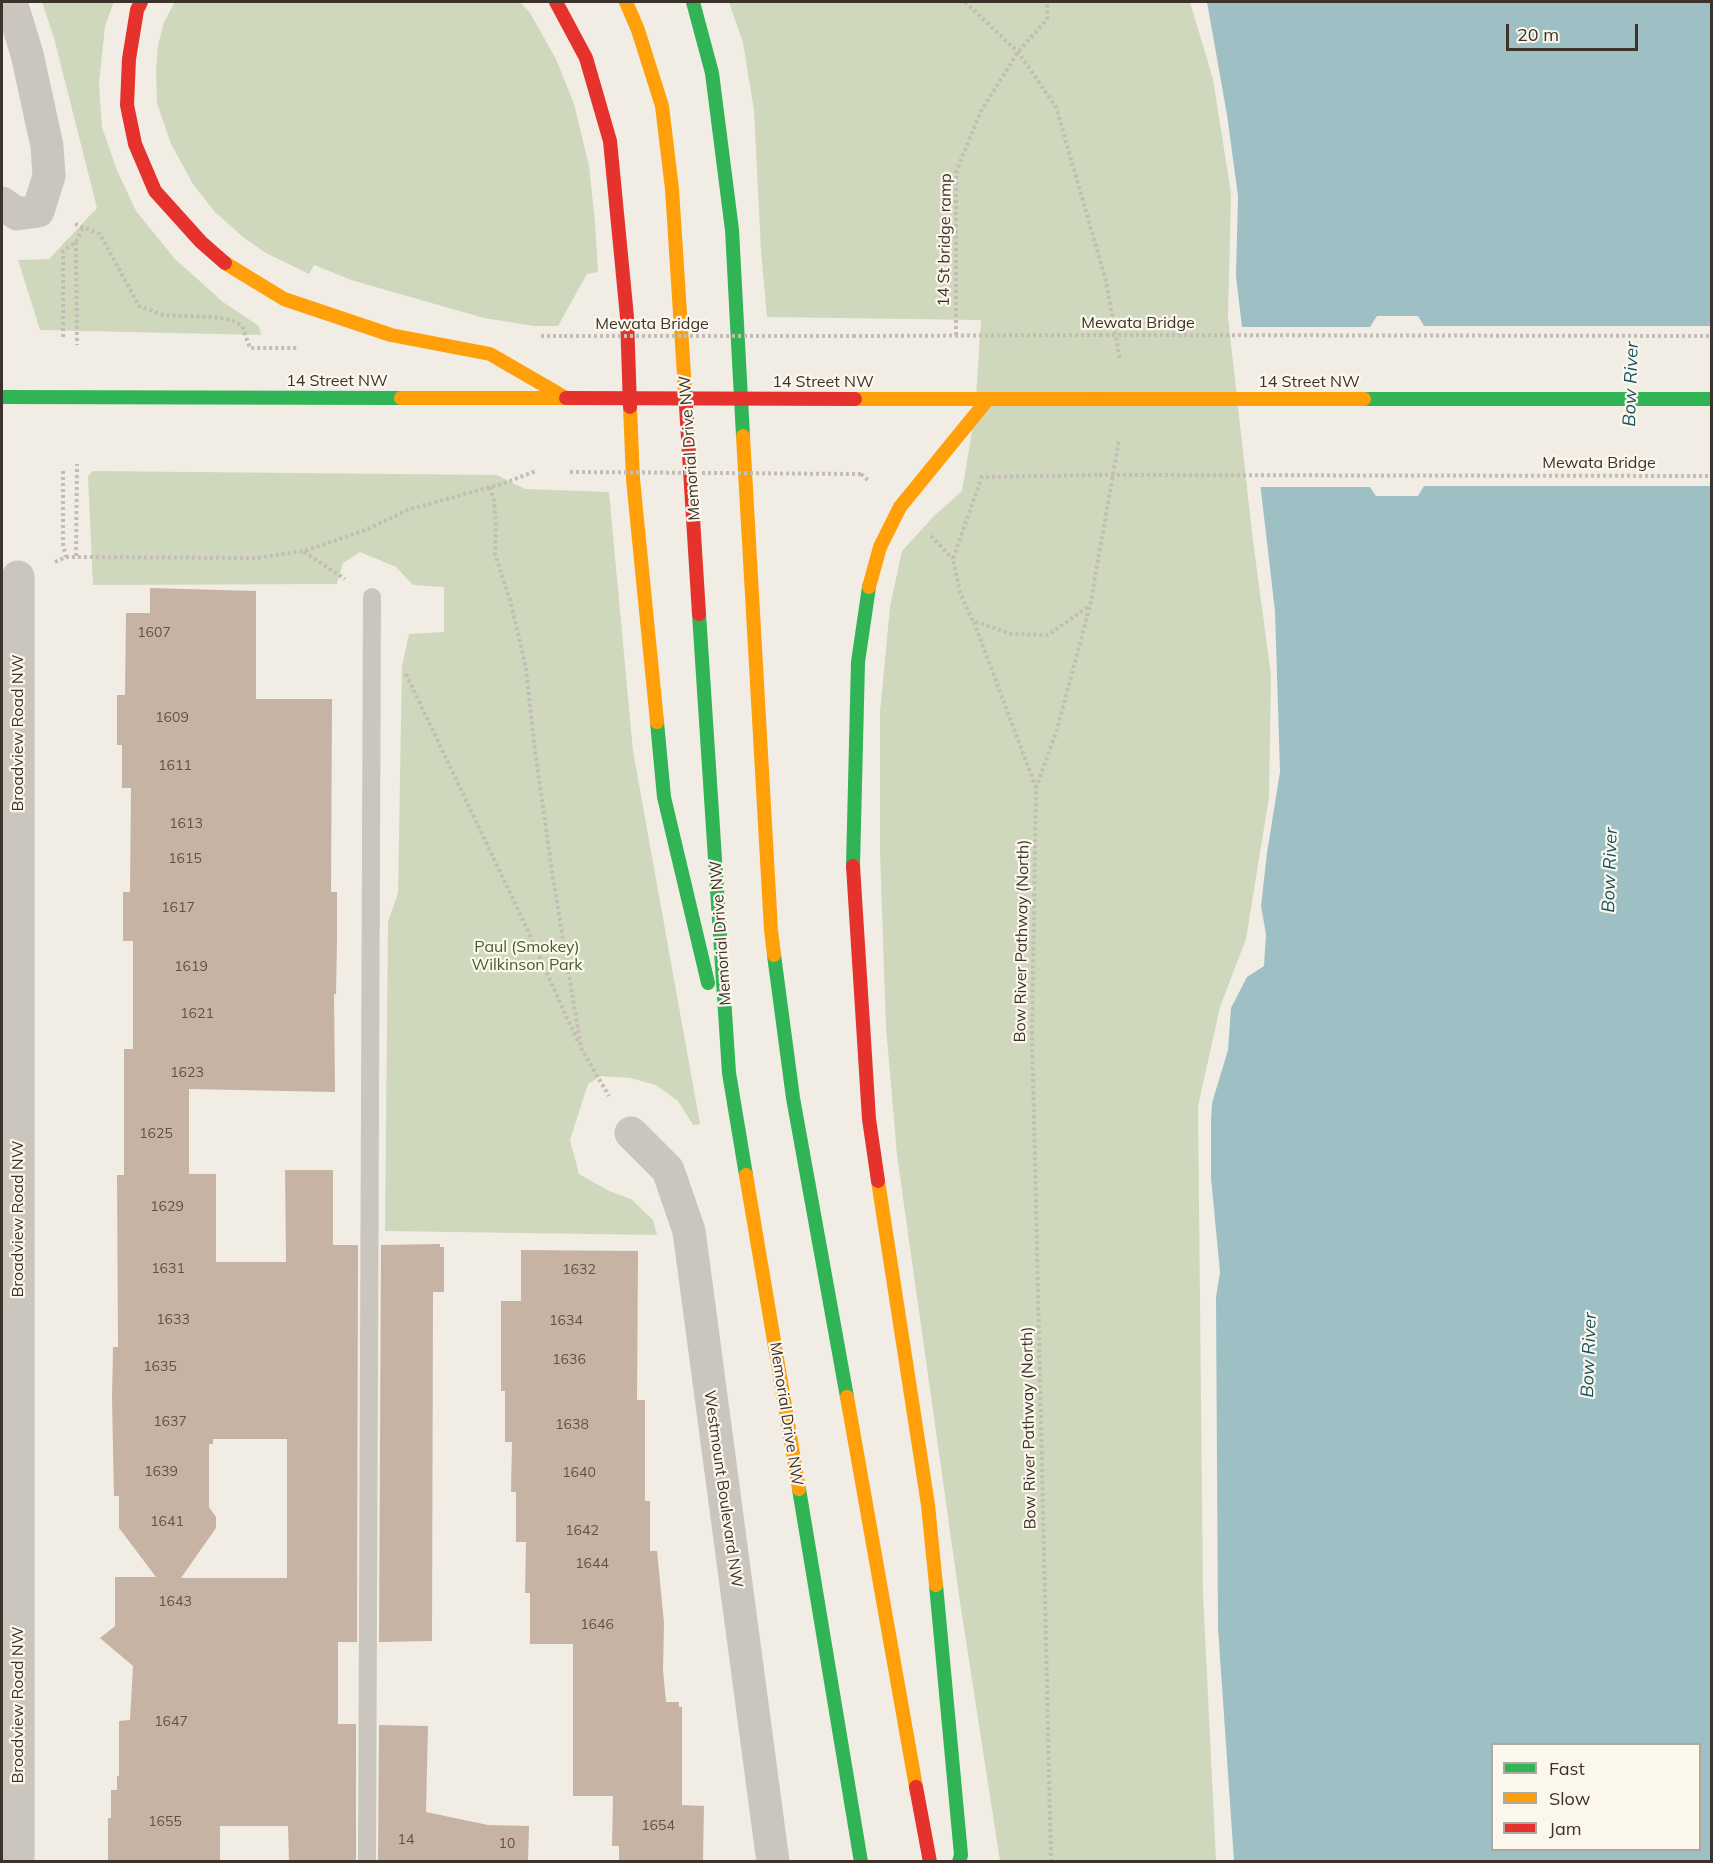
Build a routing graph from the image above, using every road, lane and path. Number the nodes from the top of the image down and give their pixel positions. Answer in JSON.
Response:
{"nodes":[{"id":1,"x":11,"y":2,"type":"edge"},
{"id":2,"x":141,"y":2,"type":"edge"},
{"id":3,"x":556,"y":2,"type":"edge"},
{"id":4,"x":626,"y":2,"type":"edge"},
{"id":5,"x":693,"y":2,"type":"edge"},
{"id":6,"x":966,"y":2,"type":"edge"},
{"id":7,"x":1047,"y":2,"type":"edge"},
{"id":8,"x":1018,"y":52,"type":"junction"},
{"id":9,"x":2,"y":203,"type":"edge"},
{"id":10,"x":76,"y":242,"type":"junction"},
{"id":11,"x":956,"y":335,"type":"junction"},
{"id":12,"x":564,"y":336,"type":"dead end"},
{"id":13,"x":1712,"y":336,"type":"edge"},
{"id":14,"x":63,"y":337,"type":"dead end"},
{"id":15,"x":77,"y":345,"type":"dead end"},
{"id":16,"x":302,"y":348,"type":"dead end"},
{"id":17,"x":1120,"y":369,"type":"dead end"},
{"id":18,"x":2,"y":397,"type":"edge"},
{"id":19,"x":566,"y":398,"type":"junction"},
{"id":20,"x":988,"y":399,"type":"junction"},
{"id":21,"x":1712,"y":399,"type":"edge"},
{"id":22,"x":1119,"y":432,"type":"dead end"},
{"id":23,"x":77,"y":464,"type":"dead end"},
{"id":24,"x":63,"y":471,"type":"dead end"},
{"id":25,"x":536,"y":471,"type":"dead end"},
{"id":26,"x":570,"y":472,"type":"dead end"},
{"id":27,"x":861,"y":474,"type":"dead end"},
{"id":28,"x":1712,"y":476,"type":"edge"},
{"id":29,"x":490,"y":487,"type":"junction"},
{"id":30,"x":925,"y":531,"type":"dead end"},
{"id":31,"x":304,"y":551,"type":"junction"},
{"id":32,"x":76,"y":556,"type":"junction"},
{"id":33,"x":953,"y":559,"type":"junction"},
{"id":34,"x":18,"y":577,"type":"dead end"},
{"id":35,"x":372,"y":597,"type":"joint"},
{"id":36,"x":1090,"y":606,"type":"junction"},
{"id":37,"x":973,"y":621,"type":"junction"},
{"id":38,"x":402,"y":666,"type":"dead end"},
{"id":39,"x":1036,"y":788,"type":"junction"},
{"id":40,"x":581,"y":1048,"type":"junction"},
{"id":41,"x":729,"y":1073,"type":"junction"},
{"id":42,"x":609,"y":1096,"type":"dead end"},
{"id":43,"x":632,"y":1133,"type":"dead end"},
{"id":44,"x":18,"y":1862,"type":"edge"},
{"id":45,"x":367,"y":1862,"type":"edge"},
{"id":46,"x":773,"y":1862,"type":"edge"},
{"id":47,"x":861,"y":1862,"type":"edge"},
{"id":48,"x":930,"y":1862,"type":"edge"},
{"id":49,"x":959,"y":1862,"type":"edge"},
{"id":50,"x":1051,"y":1862,"type":"edge"}],
"edges":[{"from":1,"to":9,"type":"street"},
{"from":2,"to":19,"type":"main road"},
{"from":3,"to":41,"type":"main road"},
{"from":4,"to":41,"type":"main road","name":"Memorial Drive NW"},
{"from":5,"to":48,"type":"main road"},
{"from":6,"to":8,"type":"path"},
{"from":7,"to":8,"type":"path"},
{"from":8,"to":11,"type":"path","name":"14 St bridge ramp"},
{"from":8,"to":17,"type":"path"},
{"from":10,"to":14,"type":"path"},
{"from":10,"to":15,"type":"path"},
{"from":10,"to":16,"type":"path"},
{"from":11,"to":12,"type":"path","name":"Mewata Bridge","bridge":true},
{"from":11,"to":13,"type":"path","name":"Mewata Bridge","bridge":true},
{"from":18,"to":19,"type":"main road","name":"14 Street NW"},
{"from":19,"to":20,"type":"main road","name":"14 Street NW","bridge":true},
{"from":20,"to":21,"type":"main road","name":"14 Street NW","bridge":true},
{"from":20,"to":49,"type":"main road"},
{"from":22,"to":36,"type":"path","name":"Bow River Pathway (North)"},
{"from":23,"to":32,"type":"path"},
{"from":24,"to":32,"type":"path"},
{"from":25,"to":29,"type":"path"},
{"from":26,"to":27,"type":"path","bridge":true},
{"from":28,"to":33,"type":"path","name":"Mewata Bridge","bridge":true},
{"from":29,"to":31,"type":"path"},
{"from":29,"to":40,"type":"path"},
{"from":30,"to":33,"type":"path"},
{"from":31,"to":32,"type":"path"},
{"from":31,"to":35,"type":"path"},
{"from":33,"to":37,"type":"path"},
{"from":34,"to":44,"type":"street","name":"Broadview Road NW"},
{"from":35,"to":45,"type":"lane"},
{"from":36,"to":37,"type":"path"},
{"from":36,"to":39,"type":"path","name":"Bow River Pathway (North)"},
{"from":37,"to":39,"type":"path"},
{"from":38,"to":40,"type":"path"},
{"from":39,"to":50,"type":"path","name":"Bow River Pathway (North)"},
{"from":40,"to":42,"type":"path"},
{"from":41,"to":47,"type":"main road","name":"Memorial Drive NW"},
{"from":43,"to":46,"type":"street","name":"Westmount Boulevard NW"}]}
